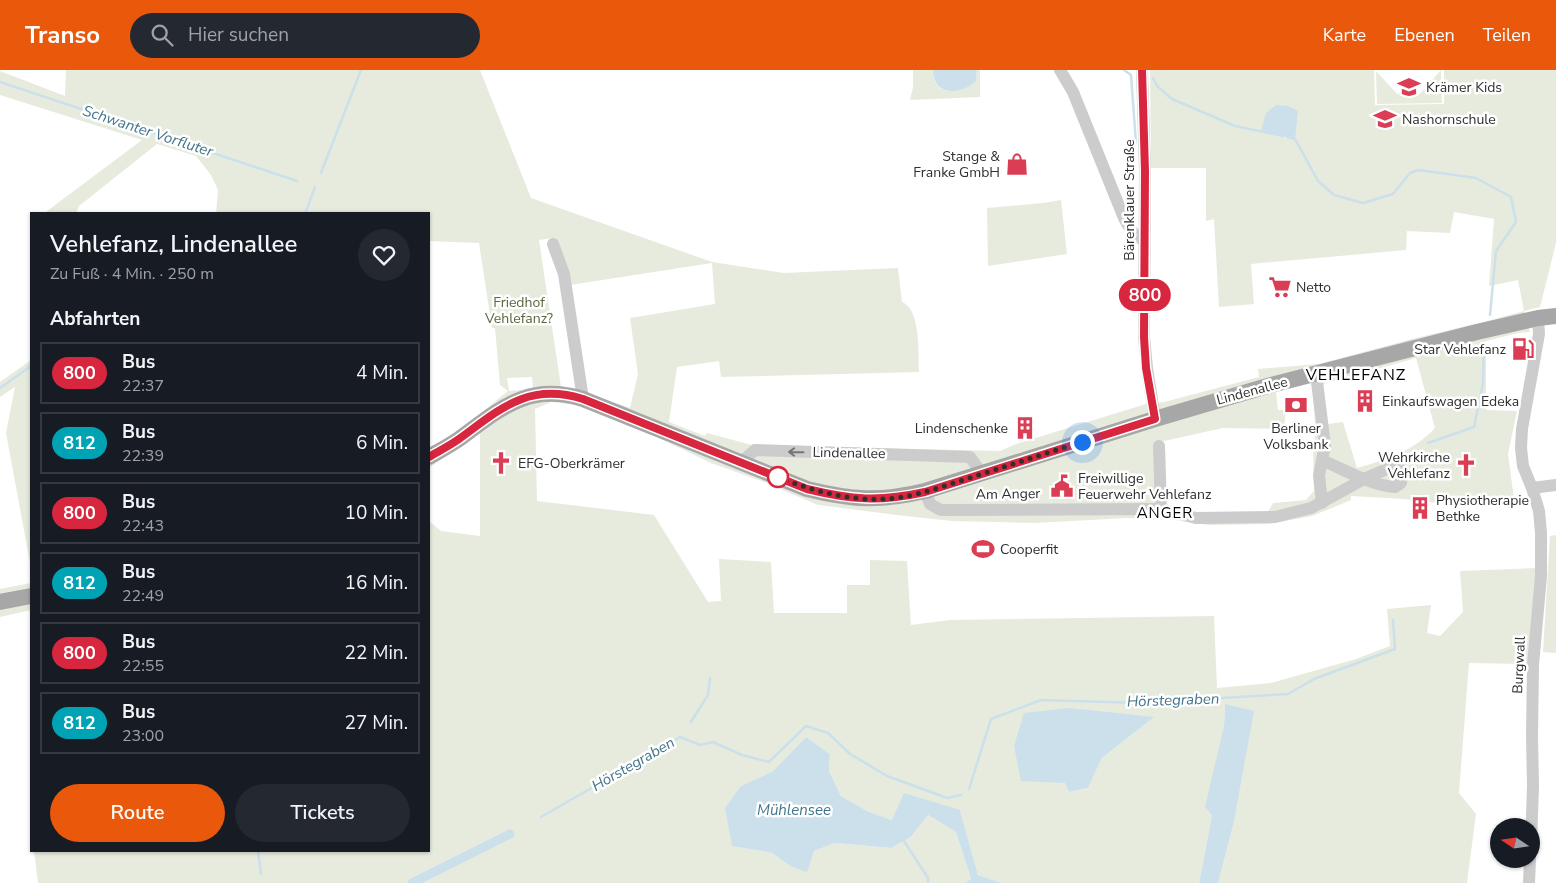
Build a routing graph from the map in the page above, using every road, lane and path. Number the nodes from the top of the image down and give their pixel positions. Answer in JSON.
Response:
{"nodes":[{"id":1,"x":1060,"y":70,"type":"edge"},
{"id":2,"x":1142,"y":70,"type":"edge"},
{"id":3,"x":1144,"y":240,"type":"junction"},
{"id":4,"x":553,"y":244,"type":"dead end"},
{"id":5,"x":1556,"y":316,"type":"edge"},
{"id":6,"x":1538,"y":318,"type":"junction"},
{"id":7,"x":1316,"y":374,"type":"junction"},
{"id":8,"x":583,"y":399,"type":"junction"},
{"id":9,"x":1155,"y":419,"type":"junction"},
{"id":10,"x":1158,"y":446,"type":"dead end"},
{"id":11,"x":430,"y":456,"type":"edge"},
{"id":12,"x":1322,"y":460,"type":"junction"},
{"id":13,"x":741,"y":462,"type":"junction"},
{"id":14,"x":982,"y":474,"type":"junction"},
{"id":15,"x":1556,"y":485,"type":"edge"},
{"id":16,"x":1532,"y":488,"type":"junction"},
{"id":17,"x":925,"y":492,"type":"junction"},
{"id":18,"x":1322,"y":503,"type":"junction"},
{"id":19,"x":1162,"y":509,"type":"junction"},
{"id":20,"x":30,"y":596,"type":"edge"},
{"id":21,"x":0,"y":602,"type":"edge"},
{"id":22,"x":1532,"y":818,"type":"edge"},
{"id":23,"x":1530,"y":868,"type":"edge"},
{"id":24,"x":1529,"y":883,"type":"edge"}],
"edges":[{"from":1,"to":3,"type":"street"},
{"from":2,"to":3,"type":"street","name":"Bärenklauer Straße"},
{"from":3,"to":9,"type":"street","name":"Bärenklauer Straße"},
{"from":4,"to":8,"type":"street"},
{"from":5,"to":6,"type":"main road","name":"Lindenallee"},
{"from":6,"to":7,"type":"main road","name":"Lindenallee"},
{"from":6,"to":16,"type":"street","name":"Burgwall"},
{"from":7,"to":9,"type":"main road","name":"Lindenallee"},
{"from":7,"to":12,"type":"street"},
{"from":8,"to":11,"type":"main road","name":"Lindenallee"},
{"from":8,"to":13,"type":"main road","name":"Lindenallee"},
{"from":9,"to":14,"type":"main road","name":"Lindenallee"},
{"from":10,"to":19,"type":"street"},
{"from":12,"to":18,"type":"street"},
{"from":12,"to":18,"type":"street","name":"Am Anger"},
{"from":14,"to":13,"type":"street","name":"Lindenallee","one_way":true},
{"from":13,"to":17,"type":"main road","name":"Lindenallee"},
{"from":14,"to":17,"type":"main road","name":"Lindenallee"},
{"from":15,"to":16,"type":"street"},
{"from":16,"to":22,"type":"street","name":"Burgwall"},
{"from":17,"to":19,"type":"street","name":"Am Anger"},
{"from":18,"to":19,"type":"street","name":"Am Anger"},
{"from":20,"to":21,"type":"main road"},
{"from":23,"to":24,"type":"street"}]}
